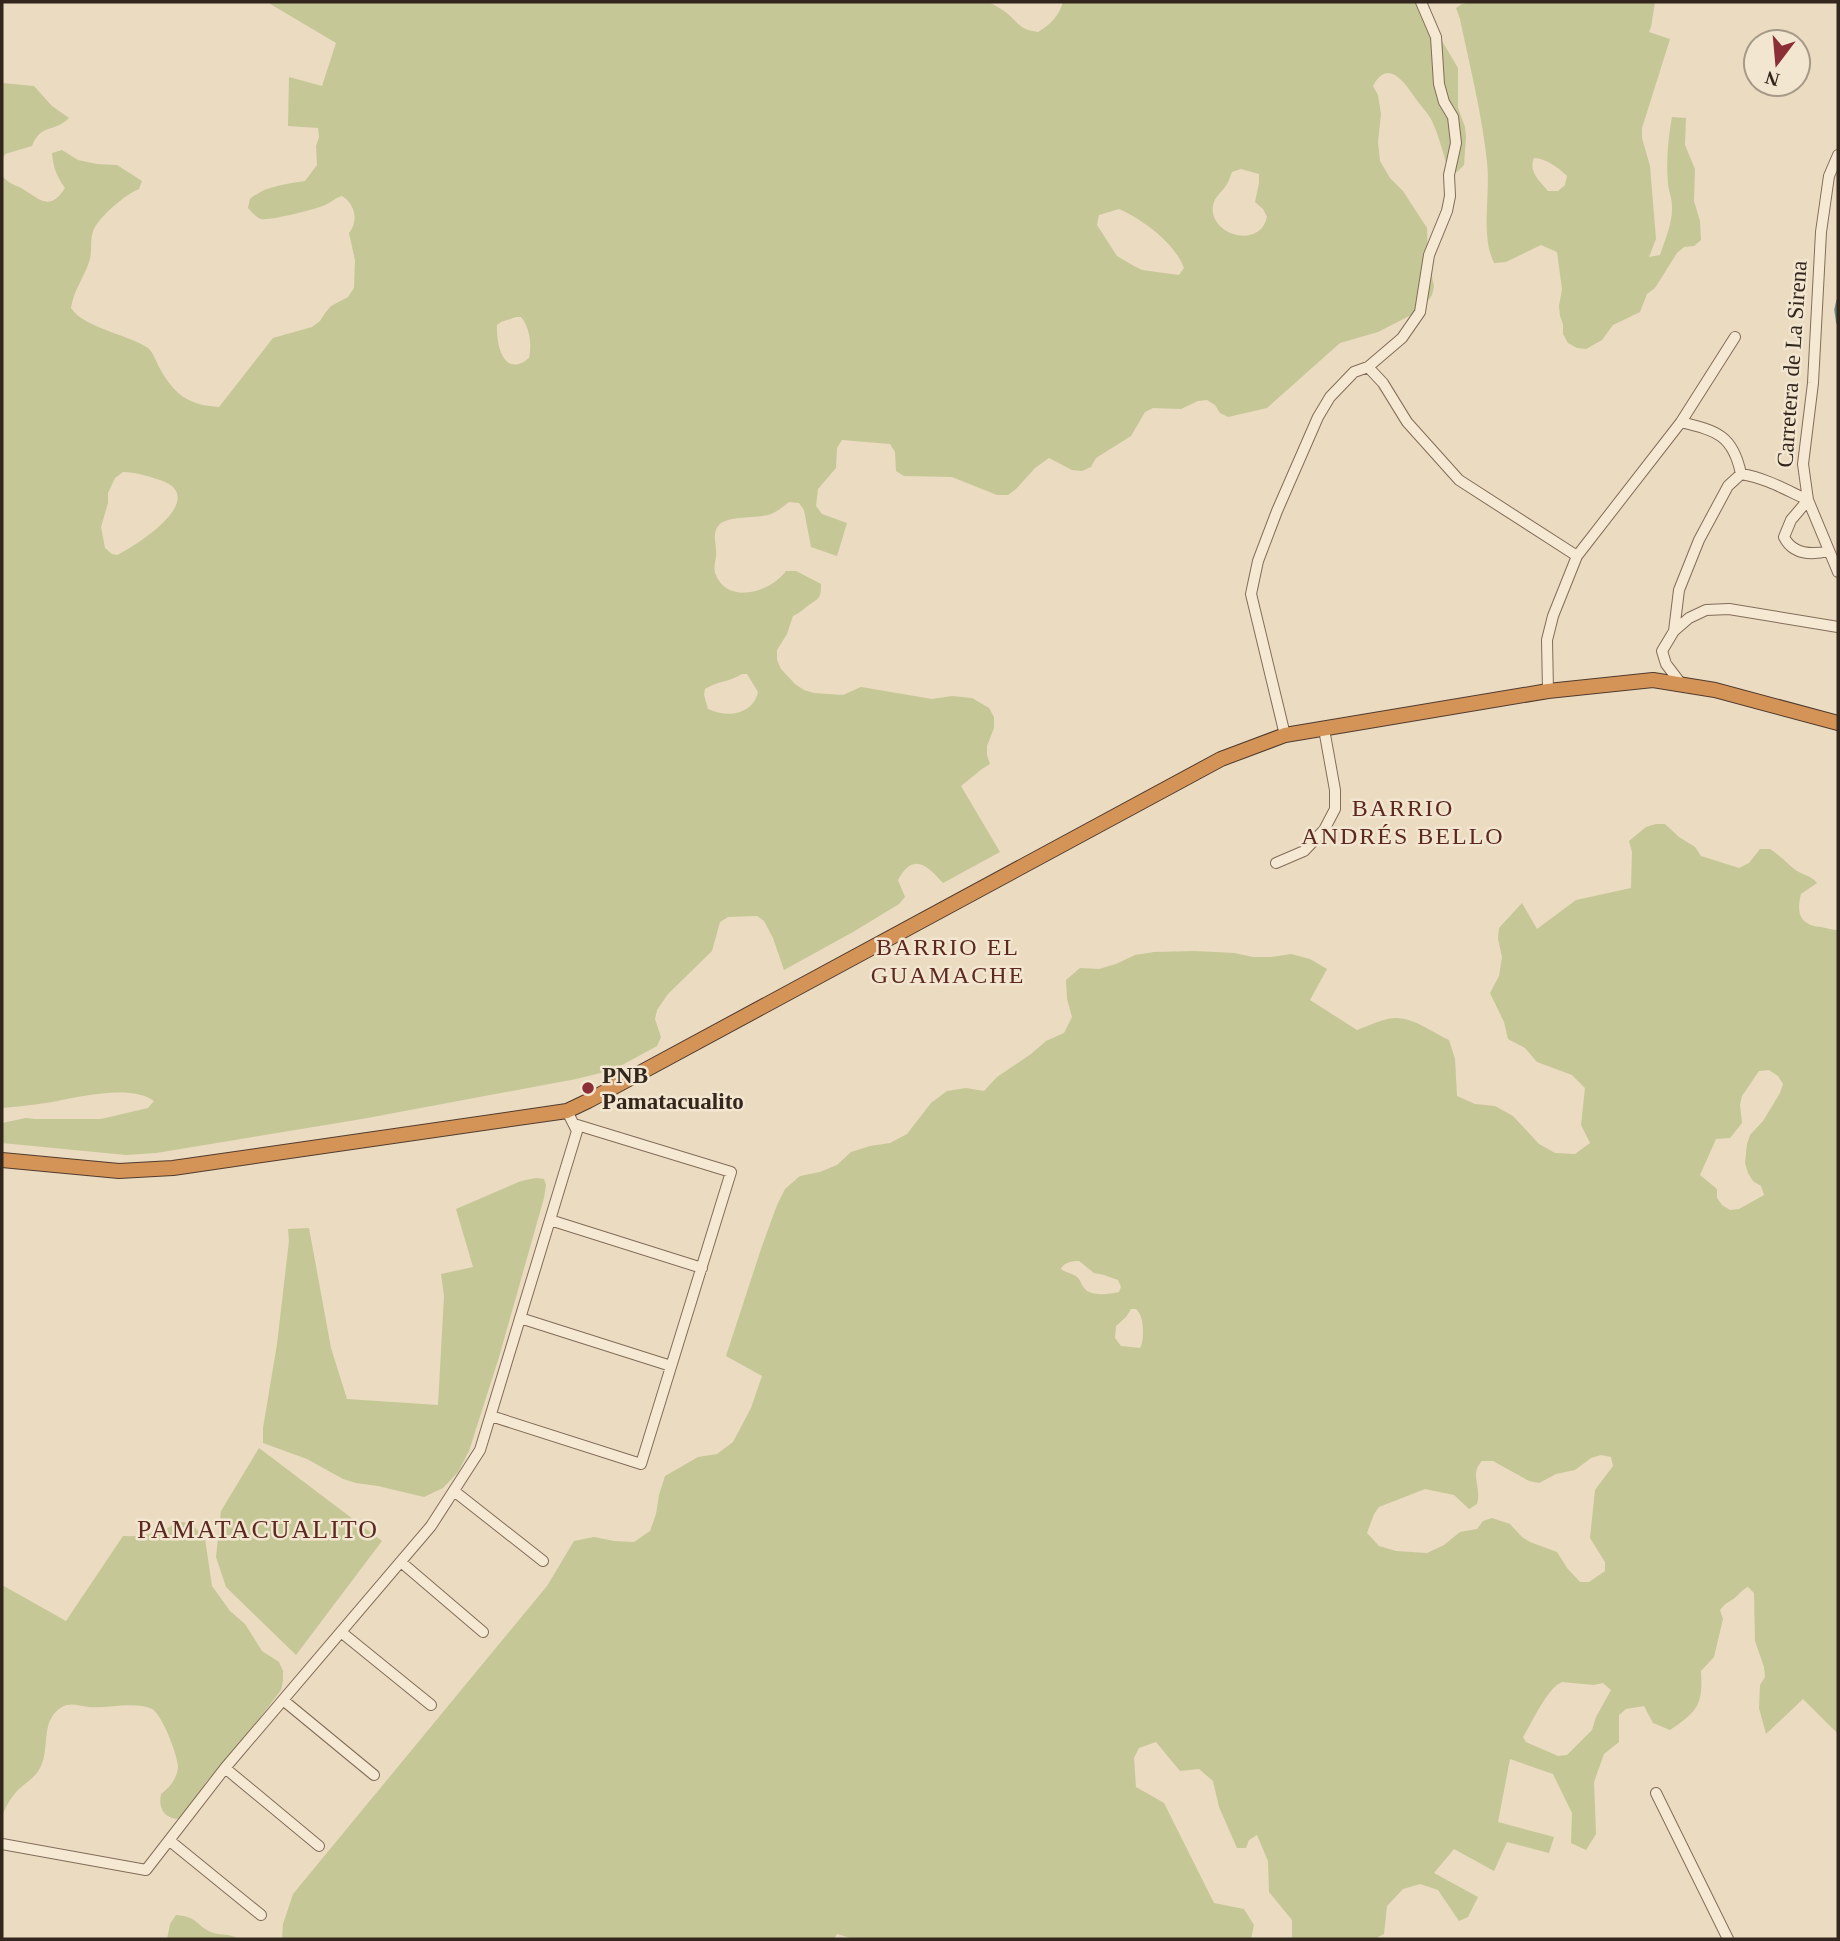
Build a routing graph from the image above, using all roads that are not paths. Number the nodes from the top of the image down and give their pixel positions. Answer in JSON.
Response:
{"nodes":[{"id":1,"x":1420,"y":2,"type":"edge"},
{"id":2,"x":1838,"y":155,"type":"edge"},
{"id":3,"x":1735,"y":337,"type":"dead end"},
{"id":4,"x":1368,"y":367,"type":"junction"},
{"id":5,"x":1681,"y":422,"type":"junction"},
{"id":6,"x":1741,"y":474,"type":"junction"},
{"id":7,"x":1808,"y":500,"type":"junction"},
{"id":8,"x":1829,"y":551,"type":"junction"},
{"id":9,"x":1577,"y":556,"type":"junction"},
{"id":10,"x":1838,"y":572,"type":"edge"},
{"id":11,"x":1838,"y":627,"type":"edge"},
{"id":12,"x":1674,"y":631,"type":"junction"},
{"id":13,"x":1682,"y":685,"type":"junction"},
{"id":14,"x":1548,"y":691,"type":"junction"},
{"id":15,"x":1838,"y":723,"type":"edge"},
{"id":16,"x":1324,"y":729,"type":"junction"},
{"id":17,"x":1285,"y":735,"type":"junction"},
{"id":18,"x":1276,"y":863,"type":"dead end"},
{"id":19,"x":570,"y":1118,"type":"junction"},
{"id":20,"x":2,"y":1160,"type":"edge"},
{"id":21,"x":550,"y":1220,"type":"junction"},
{"id":22,"x":702,"y":1268,"type":"junction"},
{"id":23,"x":520,"y":1318,"type":"junction"},
{"id":24,"x":671,"y":1366,"type":"junction"},
{"id":25,"x":491,"y":1416,"type":"junction"},
{"id":26,"x":454,"y":1491,"type":"junction"},
{"id":27,"x":543,"y":1561,"type":"dead end"},
{"id":28,"x":401,"y":1562,"type":"junction"},
{"id":29,"x":341,"y":1632,"type":"junction"},
{"id":30,"x":483,"y":1632,"type":"dead end"},
{"id":31,"x":283,"y":1700,"type":"junction"},
{"id":32,"x":431,"y":1705,"type":"dead end"},
{"id":33,"x":225,"y":1768,"type":"junction"},
{"id":34,"x":374,"y":1775,"type":"dead end"},
{"id":35,"x":1656,"y":1793,"type":"dead end"},
{"id":36,"x":170,"y":1841,"type":"junction"},
{"id":37,"x":2,"y":1844,"type":"edge"},
{"id":38,"x":319,"y":1846,"type":"dead end"},
{"id":39,"x":261,"y":1916,"type":"dead end"},
{"id":40,"x":1728,"y":1939,"type":"edge"}],
"edges":[{"from":1,"to":4,"type":"street"},
{"from":2,"to":7,"type":"street","name":"Carretera de La Sirena"},
{"from":3,"to":5,"type":"street"},
{"from":4,"to":9,"type":"street"},
{"from":4,"to":17,"type":"street"},
{"from":5,"to":6,"type":"street"},
{"from":5,"to":9,"type":"street"},
{"from":6,"to":7,"type":"street"},
{"from":6,"to":12,"type":"street"},
{"from":7,"to":8,"type":"street","name":"Carretera de La Sirena"},
{"from":7,"to":8,"type":"street"},
{"from":8,"to":10,"type":"street","name":"Carretera de La Sirena"},
{"from":9,"to":14,"type":"street"},
{"from":11,"to":12,"type":"street"},
{"from":12,"to":13,"type":"street"},
{"from":13,"to":14,"type":"highway"},
{"from":13,"to":15,"type":"highway"},
{"from":14,"to":16,"type":"highway"},
{"from":16,"to":17,"type":"highway"},
{"from":16,"to":18,"type":"street"},
{"from":17,"to":19,"type":"highway"},
{"from":19,"to":20,"type":"highway"},
{"from":19,"to":21,"type":"street"},
{"from":19,"to":22,"type":"street"},
{"from":21,"to":22,"type":"street"},
{"from":21,"to":23,"type":"street"},
{"from":22,"to":24,"type":"street"},
{"from":23,"to":24,"type":"street"},
{"from":23,"to":25,"type":"street"},
{"from":24,"to":25,"type":"street"},
{"from":25,"to":26,"type":"street"},
{"from":26,"to":27,"type":"street"},
{"from":26,"to":28,"type":"street"},
{"from":28,"to":29,"type":"street"},
{"from":28,"to":30,"type":"street"},
{"from":29,"to":31,"type":"street"},
{"from":29,"to":32,"type":"street"},
{"from":31,"to":33,"type":"street"},
{"from":31,"to":34,"type":"street"},
{"from":33,"to":36,"type":"street"},
{"from":33,"to":38,"type":"street"},
{"from":35,"to":40,"type":"street"},
{"from":36,"to":37,"type":"street"},
{"from":36,"to":39,"type":"street"}]}
